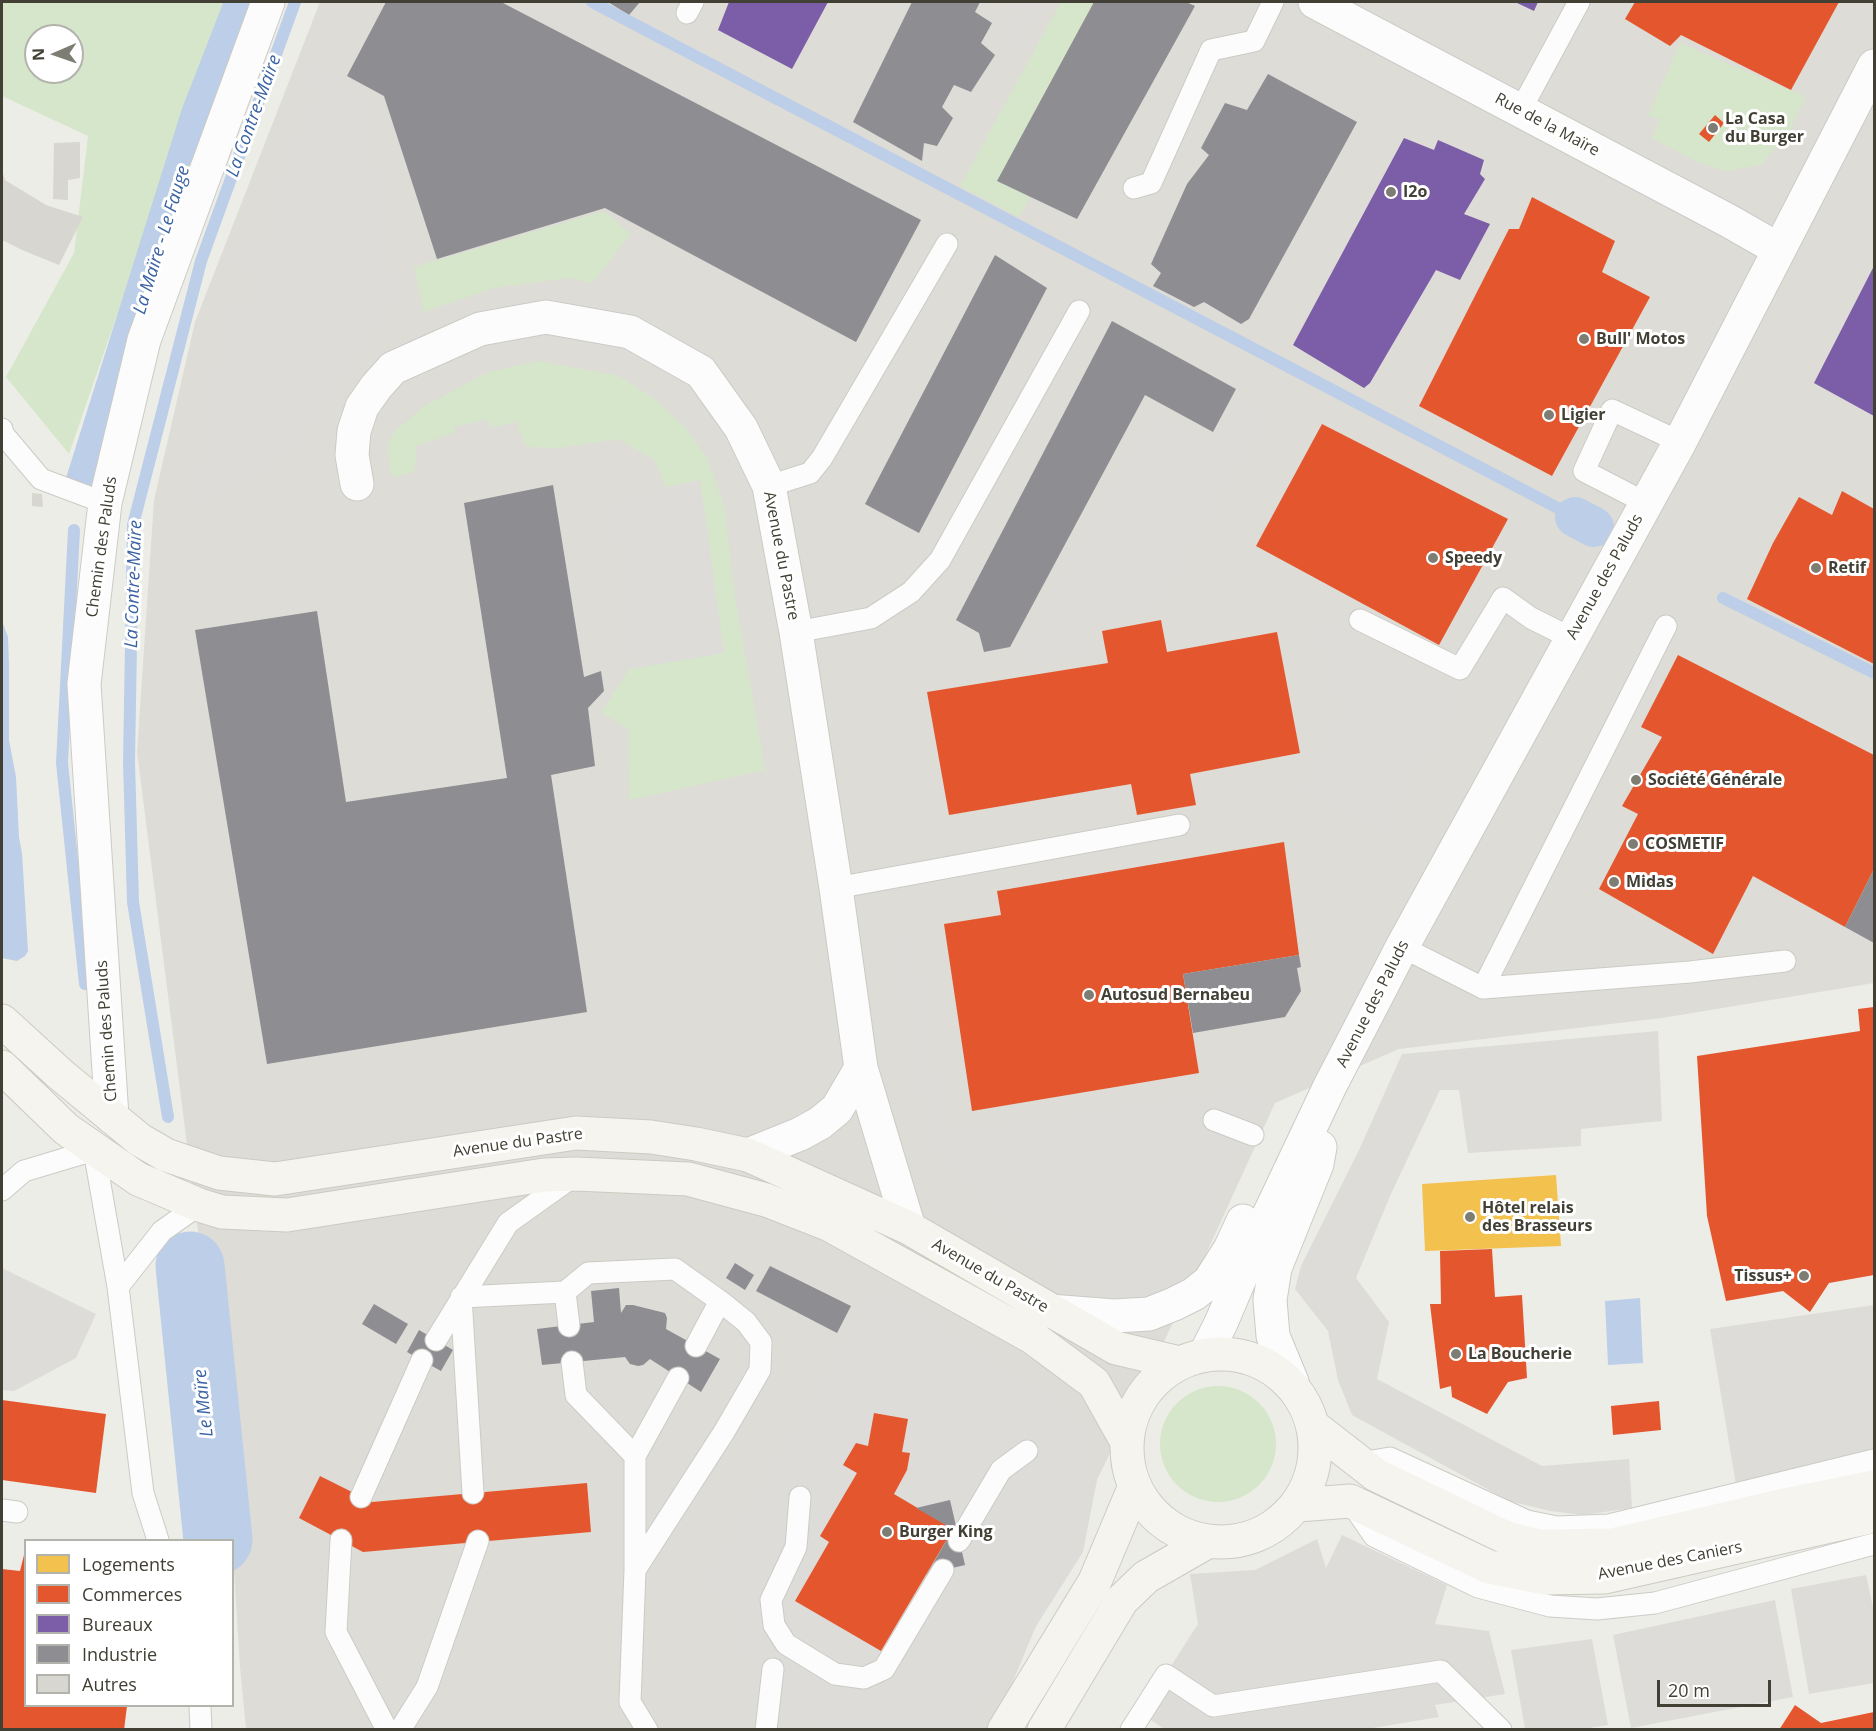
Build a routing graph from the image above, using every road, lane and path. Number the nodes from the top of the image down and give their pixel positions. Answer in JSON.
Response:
{"nodes":[{"id":1,"x":268,"y":2,"type":"edge"},
{"id":2,"x":1274,"y":2,"type":"edge"},
{"id":3,"x":1315,"y":2,"type":"edge"},
{"id":4,"x":1579,"y":2,"type":"edge"},
{"id":5,"x":1872,"y":78,"type":"edge"},
{"id":6,"x":1520,"y":111,"type":"junction"},
{"id":7,"x":1134,"y":188,"type":"dead end"},
{"id":8,"x":947,"y":244,"type":"dead end"},
{"id":9,"x":1778,"y":249,"type":"junction"},
{"id":10,"x":1079,"y":311,"type":"dead end"},
{"id":11,"x":2,"y":429,"type":"edge"},
{"id":12,"x":1680,"y":442,"type":"junction"},
{"id":13,"x":357,"y":484,"type":"dead end"},
{"id":14,"x":769,"y":486,"type":"junction"},
{"id":15,"x":105,"y":503,"type":"junction"},
{"id":16,"x":1646,"y":503,"type":"junction"},
{"id":17,"x":1360,"y":620,"type":"dead end"},
{"id":18,"x":1666,"y":626,"type":"dead end"},
{"id":19,"x":796,"y":632,"type":"junction"},
{"id":20,"x":1571,"y":639,"type":"junction"},
{"id":21,"x":1179,"y":825,"type":"dead end"},
{"id":22,"x":836,"y":888,"type":"junction"},
{"id":23,"x":1402,"y":947,"type":"junction"},
{"id":24,"x":1785,"y":961,"type":"dead end"},
{"id":25,"x":1482,"y":988,"type":"junction"},
{"id":26,"x":2,"y":1021,"type":"edge"},
{"id":27,"x":2,"y":1067,"type":"edge"},
{"id":28,"x":861,"y":1068,"type":"junction"},
{"id":29,"x":1330,"y":1086,"type":"junction"},
{"id":30,"x":112,"y":1117,"type":"junction"},
{"id":31,"x":1214,"y":1120,"type":"dead end"},
{"id":32,"x":1253,"y":1135,"type":"dead end"},
{"id":33,"x":94,"y":1150,"type":"junction"},
{"id":34,"x":748,"y":1155,"type":"junction"},
{"id":35,"x":576,"y":1174,"type":"junction"},
{"id":36,"x":2,"y":1190,"type":"edge"},
{"id":37,"x":199,"y":1205,"type":"junction"},
{"id":38,"x":909,"y":1228,"type":"junction"},
{"id":39,"x":118,"y":1287,"type":"junction"},
{"id":40,"x":565,"y":1292,"type":"junction"},
{"id":41,"x":461,"y":1297,"type":"junction"},
{"id":42,"x":720,"y":1301,"type":"junction"},
{"id":43,"x":1049,"y":1311,"type":"junction"},
{"id":44,"x":568,"y":1326,"type":"dead end"},
{"id":45,"x":436,"y":1340,"type":"dead end"},
{"id":46,"x":696,"y":1346,"type":"dead end"},
{"id":47,"x":1192,"y":1359,"type":"junction"},
{"id":48,"x":422,"y":1360,"type":"dead end"},
{"id":49,"x":572,"y":1362,"type":"dead end"},
{"id":50,"x":678,"y":1378,"type":"dead end"},
{"id":51,"x":1292,"y":1382,"type":"junction"},
{"id":52,"x":1313,"y":1426,"type":"junction"},
{"id":53,"x":1127,"y":1442,"type":"junction"},
{"id":54,"x":1027,"y":1451,"type":"dead end"},
{"id":55,"x":635,"y":1456,"type":"junction"},
{"id":56,"x":1875,"y":1460,"type":"edge"},
{"id":57,"x":1360,"y":1463,"type":"junction"},
{"id":58,"x":1135,"y":1486,"type":"junction"},
{"id":59,"x":1875,"y":1487,"type":"edge"},
{"id":60,"x":473,"y":1493,"type":"dead end"},
{"id":61,"x":361,"y":1497,"type":"dead end"},
{"id":62,"x":800,"y":1497,"type":"dead end"},
{"id":63,"x":1350,"y":1501,"type":"junction"},
{"id":64,"x":1298,"y":1504,"type":"junction"},
{"id":65,"x":1875,"y":1516,"type":"edge"},
{"id":66,"x":158,"y":1539,"type":"edge"},
{"id":67,"x":341,"y":1540,"type":"dead end"},
{"id":68,"x":959,"y":1541,"type":"dead end"},
{"id":69,"x":478,"y":1542,"type":"dead end"},
{"id":70,"x":1208,"y":1542,"type":"junction"},
{"id":71,"x":1875,"y":1544,"type":"edge"},
{"id":72,"x":635,"y":1570,"type":"junction"},
{"id":73,"x":943,"y":1570,"type":"dead end"},
{"id":74,"x":772,"y":1669,"type":"dead end"},
{"id":75,"x":200,"y":1707,"type":"edge"},
{"id":76,"x":201,"y":1730,"type":"edge"},
{"id":77,"x":387,"y":1730,"type":"edge"},
{"id":78,"x":400,"y":1730,"type":"edge"},
{"id":79,"x":647,"y":1730,"type":"edge"},
{"id":80,"x":766,"y":1730,"type":"edge"},
{"id":81,"x":1004,"y":1730,"type":"edge"},
{"id":82,"x":1044,"y":1730,"type":"edge"},
{"id":83,"x":1131,"y":1730,"type":"edge"},
{"id":84,"x":1501,"y":1730,"type":"edge"}],
"edges":[{"from":1,"to":15,"type":"street","name":"Chemin des Paluds"},
{"from":2,"to":7,"type":"lane"},
{"from":3,"to":6,"type":"street","name":"Rue de la Maïre"},
{"from":4,"to":6,"type":"lane"},
{"from":5,"to":9,"type":"street","name":"Avenue des Paluds"},
{"from":6,"to":9,"type":"street","name":"Rue de la Maïre"},
{"from":8,"to":14,"type":"lane"},
{"from":9,"to":12,"type":"street","name":"Avenue des Paluds"},
{"from":10,"to":19,"type":"lane"},
{"from":11,"to":15,"type":"lane"},
{"from":12,"to":16,"type":"street","name":"Avenue des Paluds"},
{"from":12,"to":16,"type":"lane"},
{"from":13,"to":14,"type":"street","name":"Avenue du Pastre"},
{"from":14,"to":19,"type":"street","name":"Avenue du Pastre"},
{"from":15,"to":30,"type":"street","name":"Chemin des Paluds"},
{"from":16,"to":20,"type":"street","name":"Avenue des Paluds"},
{"from":17,"to":20,"type":"lane"},
{"from":18,"to":25,"type":"lane"},
{"from":19,"to":22,"type":"street","name":"Avenue du Pastre"},
{"from":20,"to":23,"type":"street","name":"Avenue des Paluds"},
{"from":21,"to":22,"type":"lane"},
{"from":22,"to":28,"type":"street","name":"Avenue du Pastre"},
{"from":23,"to":25,"type":"lane"},
{"from":23,"to":29,"type":"street","name":"Avenue des Paluds"},
{"from":24,"to":25,"type":"lane"},
{"from":26,"to":30,"type":"street","name":"Avenue du Pastre"},
{"from":27,"to":33,"type":"street","name":"Avenue du Pastre"},
{"from":28,"to":34,"type":"street"},
{"from":28,"to":38,"type":"street","name":"Avenue du Pastre"},
{"from":29,"to":43,"type":"street","name":"Avenue des Paluds"},
{"from":29,"to":47,"type":"street","name":"Avenue des Paluds"},
{"from":29,"to":51,"type":"street","name":"Avenue des Paluds"},
{"from":30,"to":34,"type":"street","name":"Avenue du Pastre"},
{"from":31,"to":32,"type":"lane"},
{"from":33,"to":36,"type":"lane"},
{"from":33,"to":37,"type":"street","name":"Avenue du Pastre"},
{"from":33,"to":39,"type":"lane"},
{"from":34,"to":38,"type":"street","name":"Avenue du Pastre"},
{"from":35,"to":37,"type":"street","name":"Avenue du Pastre"},
{"from":35,"to":41,"type":"lane"},
{"from":35,"to":53,"type":"street","name":"Avenue du Pastre"},
{"from":37,"to":39,"type":"lane"},
{"from":38,"to":43,"type":"street","name":"Avenue du Pastre"},
{"from":39,"to":66,"type":"lane"},
{"from":40,"to":41,"type":"lane"},
{"from":40,"to":42,"type":"lane"},
{"from":40,"to":44,"type":"lane"},
{"from":41,"to":45,"type":"lane"},
{"from":41,"to":60,"type":"lane"},
{"from":42,"to":46,"type":"lane"},
{"from":42,"to":72,"type":"lane"},
{"from":43,"to":47,"type":"street","name":"Avenue du Pastre"},
{"from":47,"to":51,"type":"street"},
{"from":47,"to":53,"type":"street"},
{"from":48,"to":61,"type":"lane"},
{"from":49,"to":55,"type":"lane"},
{"from":50,"to":55,"type":"lane"},
{"from":51,"to":52,"type":"street"},
{"from":52,"to":57,"type":"street","name":"Avenue des Caniers"},
{"from":52,"to":64,"type":"street"},
{"from":53,"to":58,"type":"street"},
{"from":54,"to":68,"type":"lane"},
{"from":55,"to":72,"type":"lane"},
{"from":56,"to":57,"type":"lane"},
{"from":57,"to":59,"type":"street","name":"Avenue des Caniers"},
{"from":58,"to":70,"type":"street"},
{"from":58,"to":81,"type":"street"},
{"from":62,"to":73,"type":"lane"},
{"from":63,"to":64,"type":"street","name":"Avenue des Caniers"},
{"from":63,"to":65,"type":"street","name":"Avenue des Caniers"},
{"from":63,"to":71,"type":"lane"},
{"from":64,"to":70,"type":"street"},
{"from":67,"to":77,"type":"lane"},
{"from":69,"to":78,"type":"lane"},
{"from":70,"to":82,"type":"street"},
{"from":72,"to":79,"type":"lane"},
{"from":74,"to":80,"type":"lane"},
{"from":75,"to":76,"type":"lane"},
{"from":83,"to":84,"type":"lane"}]}
